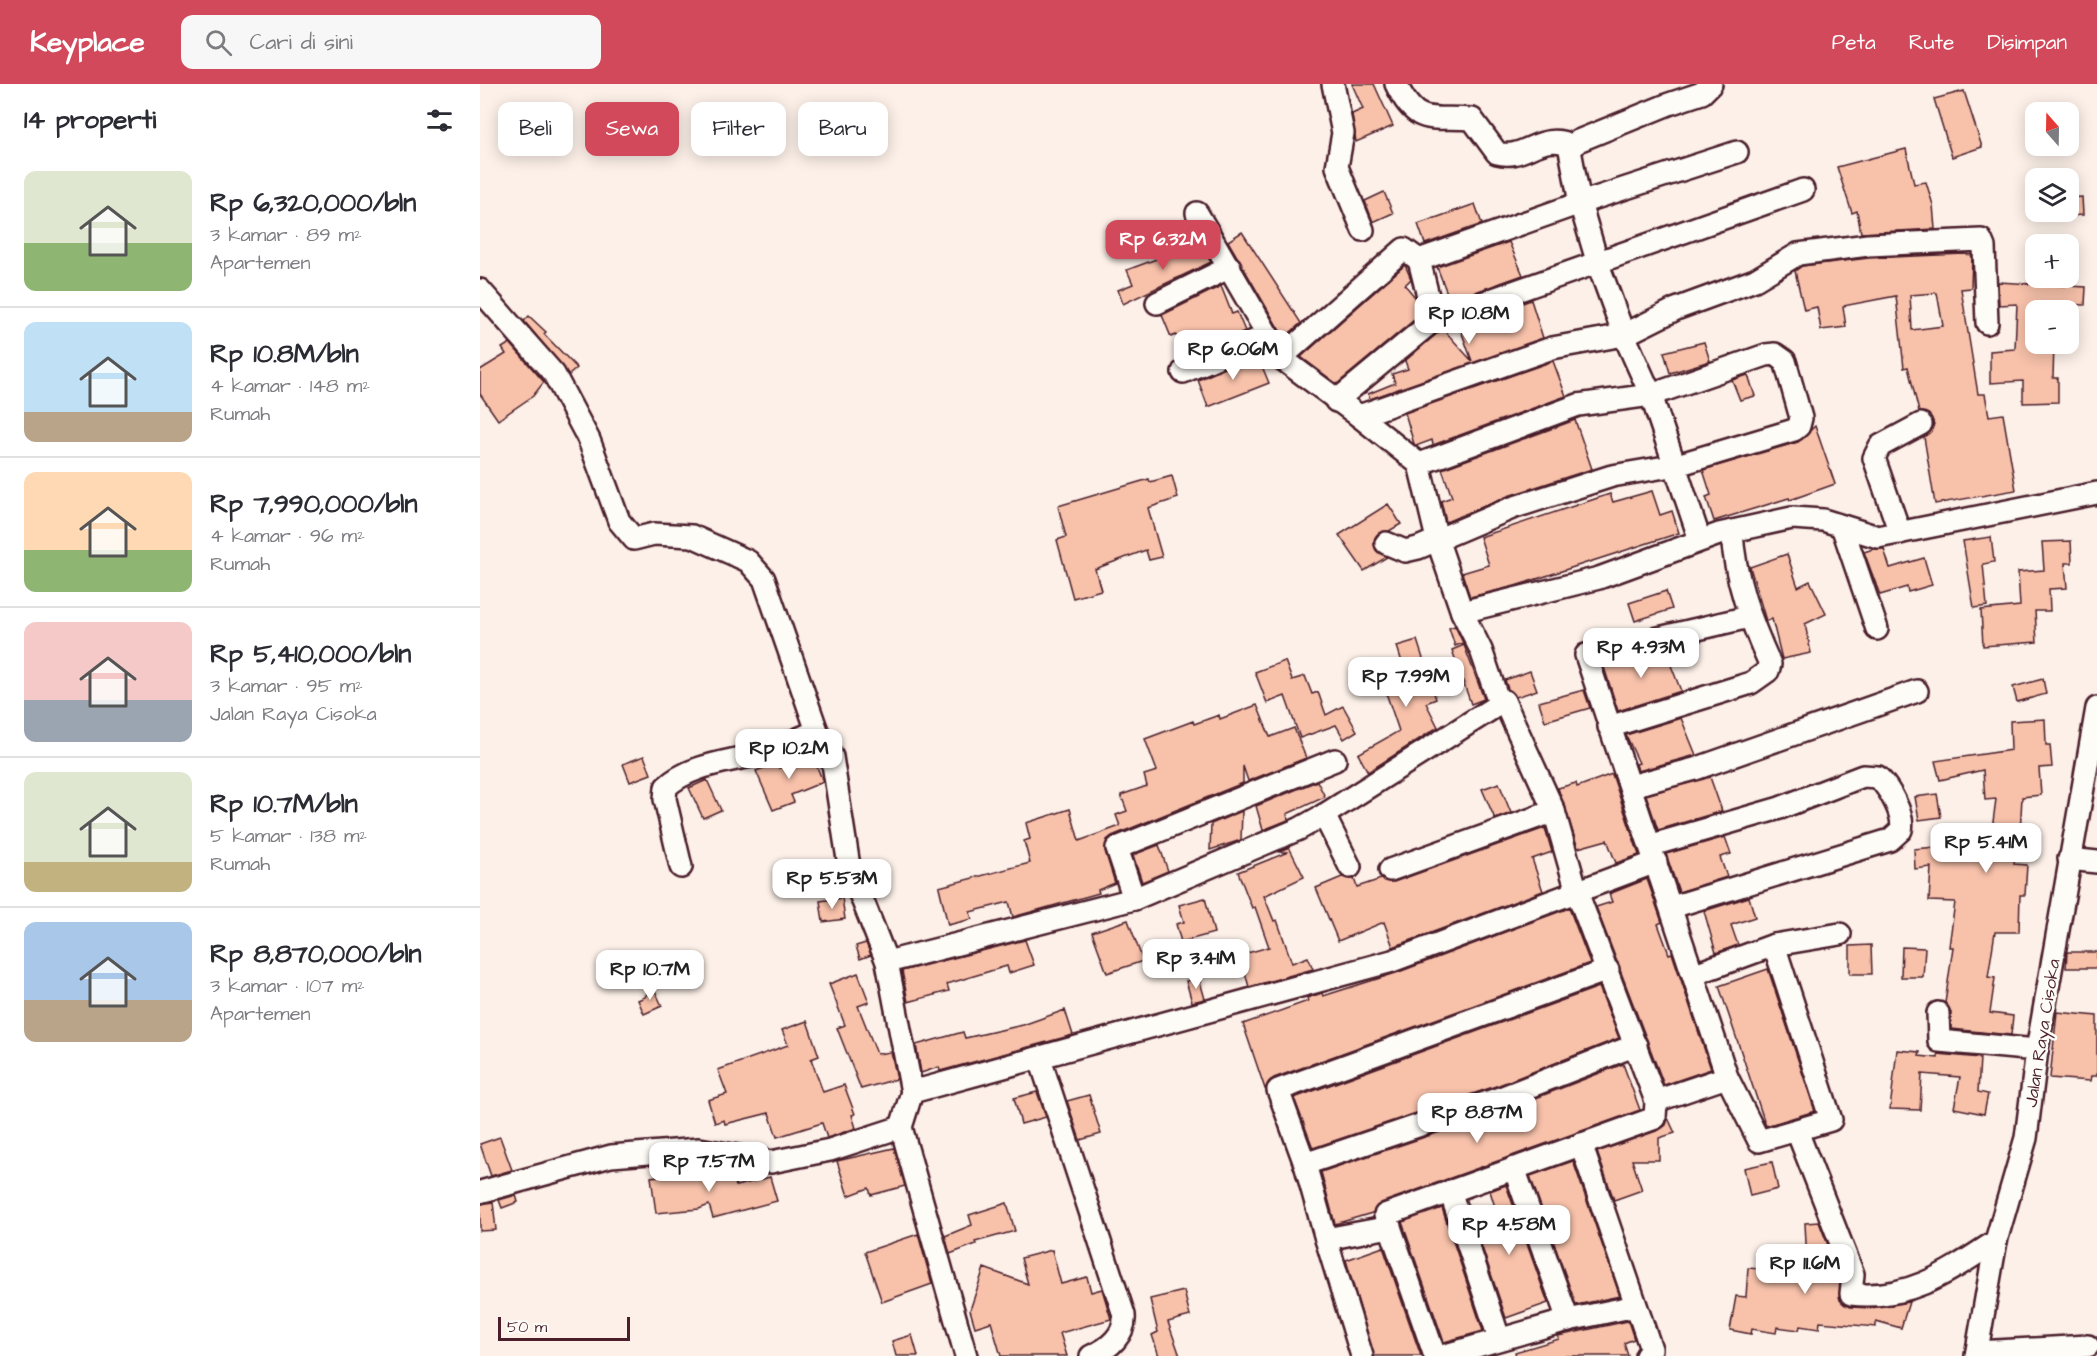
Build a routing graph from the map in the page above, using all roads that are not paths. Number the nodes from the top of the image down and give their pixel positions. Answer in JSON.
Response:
{"nodes":[{"id":1,"x":1333,"y":84,"type":"edge"},
{"id":2,"x":1396,"y":84,"type":"edge"},
{"id":3,"x":1711,"y":84,"type":"edge"},
{"id":4,"x":1572,"y":146,"type":"junction"},
{"id":5,"x":1737,"y":152,"type":"dead end"},
{"id":6,"x":1803,"y":190,"type":"dead end"},
{"id":7,"x":1580,"y":203,"type":"junction"},
{"id":8,"x":1197,"y":213,"type":"dead end"},
{"id":9,"x":1363,"y":230,"type":"dead end"},
{"id":10,"x":1419,"y":260,"type":"junction"},
{"id":11,"x":1598,"y":264,"type":"junction"},
{"id":12,"x":1230,"y":267,"type":"junction"},
{"id":13,"x":480,"y":290,"type":"edge"},
{"id":14,"x":1157,"y":303,"type":"dead end"},
{"id":15,"x":1434,"y":320,"type":"junction"},
{"id":16,"x":1987,"y":324,"type":"dead end"},
{"id":17,"x":1268,"y":334,"type":"junction"},
{"id":18,"x":1624,"y":334,"type":"junction"},
{"id":19,"x":1281,"y":358,"type":"junction"},
{"id":20,"x":1183,"y":372,"type":"dead end"},
{"id":21,"x":1651,"y":395,"type":"junction"},
{"id":22,"x":1336,"y":401,"type":"junction"},
{"id":23,"x":1359,"y":416,"type":"junction"},
{"id":24,"x":1921,"y":424,"type":"dead end"},
{"id":25,"x":1419,"y":464,"type":"junction"},
{"id":26,"x":1677,"y":465,"type":"junction"},
{"id":27,"x":2097,"y":493,"type":"edge"},
{"id":28,"x":1842,"y":526,"type":"junction"},
{"id":29,"x":1732,"y":531,"type":"junction"},
{"id":30,"x":1900,"y":533,"type":"junction"},
{"id":31,"x":1437,"y":539,"type":"junction"},
{"id":32,"x":1700,"y":540,"type":"junction"},
{"id":33,"x":1386,"y":543,"type":"dead end"},
{"id":34,"x":1462,"y":612,"type":"junction"},
{"id":35,"x":1749,"y":617,"type":"junction"},
{"id":36,"x":1877,"y":629,"type":"dead end"},
{"id":37,"x":1917,"y":691,"type":"dead end"},
{"id":38,"x":1504,"y":700,"type":"junction"},
{"id":39,"x":2097,"y":708,"type":"edge"},
{"id":40,"x":1609,"y":727,"type":"junction"},
{"id":41,"x":817,"y":731,"type":"junction"},
{"id":42,"x":1335,"y":760,"type":"dead end"},
{"id":43,"x":1631,"y":786,"type":"junction"},
{"id":44,"x":1554,"y":811,"type":"junction"},
{"id":45,"x":1324,"y":815,"type":"junction"},
{"id":46,"x":1654,"y":854,"type":"junction"},
{"id":47,"x":2069,"y":859,"type":"junction"},
{"id":48,"x":2097,"y":862,"type":"edge"},
{"id":49,"x":681,"y":867,"type":"dead end"},
{"id":50,"x":1350,"y":867,"type":"dead end"},
{"id":51,"x":1390,"y":870,"type":"dead end"},
{"id":52,"x":1577,"y":892,"type":"junction"},
{"id":53,"x":1134,"y":898,"type":"junction"},
{"id":54,"x":1672,"y":908,"type":"junction"},
{"id":55,"x":1840,"y":934,"type":"dead end"},
{"id":56,"x":1774,"y":945,"type":"junction"},
{"id":57,"x":887,"y":962,"type":"junction"},
{"id":58,"x":1608,"y":970,"type":"junction"},
{"id":59,"x":1695,"y":974,"type":"junction"},
{"id":60,"x":1938,"y":1012,"type":"dead end"},
{"id":61,"x":1636,"y":1045,"type":"junction"},
{"id":62,"x":2037,"y":1050,"type":"junction"},
{"id":63,"x":1040,"y":1059,"type":"junction"},
{"id":64,"x":1727,"y":1077,"type":"junction"},
{"id":65,"x":912,"y":1092,"type":"junction"},
{"id":66,"x":1656,"y":1101,"type":"junction"},
{"id":67,"x":901,"y":1127,"type":"junction"},
{"id":68,"x":1797,"y":1131,"type":"junction"},
{"id":69,"x":1581,"y":1144,"type":"junction"},
{"id":70,"x":1305,"y":1164,"type":"junction"},
{"id":71,"x":1514,"y":1168,"type":"junction"},
{"id":72,"x":1450,"y":1191,"type":"junction"},
{"id":73,"x":480,"y":1192,"type":"edge"},
{"id":74,"x":1390,"y":1227,"type":"junction"},
{"id":75,"x":1326,"y":1239,"type":"junction"},
{"id":76,"x":1996,"y":1241,"type":"junction"},
{"id":77,"x":1636,"y":1306,"type":"junction"},
{"id":78,"x":1568,"y":1320,"type":"junction"},
{"id":79,"x":1499,"y":1338,"type":"junction"},
{"id":80,"x":2088,"y":1346,"type":"dead end"},
{"id":81,"x":1977,"y":1354,"type":"edge"},
{"id":82,"x":966,"y":1356,"type":"edge"},
{"id":83,"x":1091,"y":1356,"type":"edge"},
{"id":84,"x":1362,"y":1356,"type":"edge"},
{"id":85,"x":1435,"y":1356,"type":"edge"},
{"id":86,"x":1442,"y":1356,"type":"edge"},
{"id":87,"x":1646,"y":1356,"type":"edge"}],
"edges":[{"from":1,"to":9,"type":"street"},
{"from":2,"to":4,"type":"street"},
{"from":3,"to":4,"type":"street"},
{"from":4,"to":7,"type":"street"},
{"from":5,"to":7,"type":"street"},
{"from":6,"to":11,"type":"street"},
{"from":7,"to":10,"type":"street"},
{"from":7,"to":11,"type":"street"},
{"from":8,"to":12,"type":"street"},
{"from":10,"to":15,"type":"street"},
{"from":10,"to":19,"type":"street"},
{"from":11,"to":15,"type":"street"},
{"from":11,"to":18,"type":"street"},
{"from":12,"to":14,"type":"street"},
{"from":12,"to":17,"type":"street"},
{"from":13,"to":41,"type":"street"},
{"from":15,"to":22,"type":"street"},
{"from":16,"to":18,"type":"street"},
{"from":17,"to":19,"type":"street"},
{"from":17,"to":20,"type":"street"},
{"from":18,"to":21,"type":"street"},
{"from":18,"to":23,"type":"street"},
{"from":19,"to":22,"type":"street"},
{"from":21,"to":25,"type":"street"},
{"from":21,"to":26,"type":"street"},
{"from":21,"to":26,"type":"street"},
{"from":22,"to":23,"type":"street"},
{"from":23,"to":25,"type":"street"},
{"from":24,"to":30,"type":"street"},
{"from":25,"to":31,"type":"street"},
{"from":26,"to":31,"type":"street"},
{"from":26,"to":32,"type":"street"},
{"from":27,"to":30,"type":"street"},
{"from":28,"to":29,"type":"street"},
{"from":28,"to":30,"type":"street"},
{"from":28,"to":36,"type":"street"},
{"from":29,"to":32,"type":"street"},
{"from":29,"to":35,"type":"street"},
{"from":31,"to":33,"type":"street"},
{"from":31,"to":34,"type":"street"},
{"from":32,"to":34,"type":"street"},
{"from":34,"to":38,"type":"street"},
{"from":35,"to":40,"type":"street"},
{"from":35,"to":40,"type":"street"},
{"from":37,"to":43,"type":"street"},
{"from":38,"to":44,"type":"street"},
{"from":38,"to":45,"type":"street"},
{"from":39,"to":47,"type":"street","name":"Jalan Raya Cisoka"},
{"from":40,"to":43,"type":"street"},
{"from":41,"to":49,"type":"street"},
{"from":41,"to":57,"type":"street"},
{"from":42,"to":53,"type":"street"},
{"from":43,"to":46,"type":"street"},
{"from":44,"to":51,"type":"street"},
{"from":44,"to":52,"type":"street"},
{"from":45,"to":50,"type":"street"},
{"from":45,"to":53,"type":"street"},
{"from":46,"to":52,"type":"street"},
{"from":46,"to":54,"type":"street"},
{"from":46,"to":54,"type":"street"},
{"from":47,"to":48,"type":"street"},
{"from":47,"to":62,"type":"street","name":"Jalan Raya Cisoka"},
{"from":52,"to":58,"type":"street"},
{"from":52,"to":63,"type":"street"},
{"from":53,"to":57,"type":"street"},
{"from":54,"to":59,"type":"street"},
{"from":55,"to":56,"type":"street"},
{"from":56,"to":59,"type":"street"},
{"from":56,"to":68,"type":"street"},
{"from":57,"to":65,"type":"street"},
{"from":58,"to":61,"type":"street"},
{"from":58,"to":70,"type":"street"},
{"from":59,"to":64,"type":"street"},
{"from":60,"to":62,"type":"street"},
{"from":61,"to":66,"type":"street"},
{"from":61,"to":70,"type":"street"},
{"from":62,"to":76,"type":"street","name":"Jalan Raya Cisoka"},
{"from":63,"to":65,"type":"street"},
{"from":63,"to":83,"type":"street"},
{"from":64,"to":66,"type":"street"},
{"from":64,"to":68,"type":"street"},
{"from":65,"to":67,"type":"street"},
{"from":66,"to":69,"type":"street"},
{"from":67,"to":73,"type":"street"},
{"from":67,"to":82,"type":"street"},
{"from":68,"to":76,"type":"street"},
{"from":69,"to":71,"type":"street"},
{"from":69,"to":77,"type":"street"},
{"from":70,"to":75,"type":"street"},
{"from":71,"to":72,"type":"street"},
{"from":71,"to":78,"type":"street"},
{"from":72,"to":74,"type":"street"},
{"from":72,"to":79,"type":"street"},
{"from":74,"to":75,"type":"street"},
{"from":74,"to":85,"type":"street"},
{"from":75,"to":84,"type":"street"},
{"from":76,"to":81,"type":"street","name":"Jalan Raya Cisoka"},
{"from":77,"to":78,"type":"street"},
{"from":77,"to":87,"type":"street"},
{"from":78,"to":79,"type":"street"},
{"from":79,"to":86,"type":"street"},
{"from":80,"to":81,"type":"street"}]}
